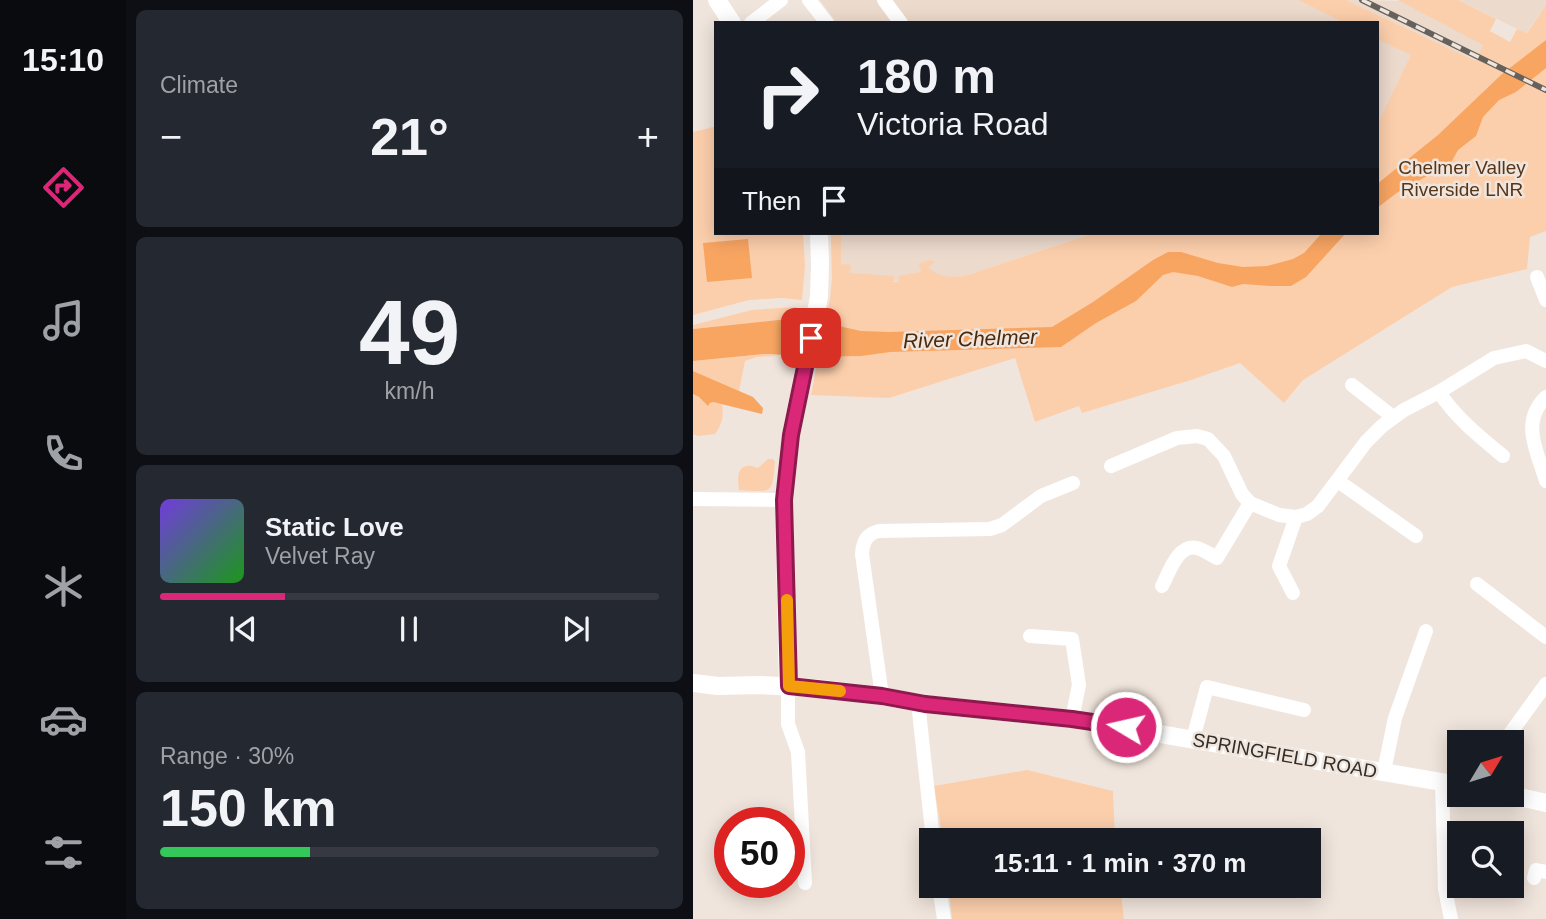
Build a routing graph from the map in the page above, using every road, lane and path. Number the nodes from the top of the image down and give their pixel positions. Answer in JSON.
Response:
{"nodes":[{"id":1,"x":717,"y":0,"type":"edge"},
{"id":2,"x":781,"y":0,"type":"edge"},
{"id":3,"x":809,"y":0,"type":"edge"},
{"id":4,"x":884,"y":0,"type":"edge"},
{"id":5,"x":731,"y":21,"type":"edge"},
{"id":6,"x":754,"y":21,"type":"edge"},
{"id":7,"x":825,"y":21,"type":"edge"},
{"id":8,"x":898,"y":21,"type":"edge"},
{"id":9,"x":819,"y":235,"type":"edge"},
{"id":10,"x":1537,"y":277,"type":"dead end"},
{"id":11,"x":1546,"y":298,"type":"edge"},
{"id":12,"x":1546,"y":361,"type":"edge"},
{"id":13,"x":1352,"y":385,"type":"dead end"},
{"id":14,"x":1439,"y":392,"type":"junction"},
{"id":15,"x":1546,"y":397,"type":"edge"},
{"id":16,"x":1393,"y":417,"type":"junction"},
{"id":17,"x":1503,"y":456,"type":"dead end"},
{"id":18,"x":1111,"y":466,"type":"dead end"},
{"id":19,"x":1338,"y":481,"type":"junction"},
{"id":20,"x":1546,"y":481,"type":"edge"},
{"id":21,"x":1073,"y":483,"type":"dead end"},
{"id":22,"x":693,"y":499,"type":"edge"},
{"id":23,"x":784,"y":500,"type":"junction"},
{"id":24,"x":1249,"y":503,"type":"junction"},
{"id":25,"x":1296,"y":517,"type":"junction"},
{"id":26,"x":1416,"y":536,"type":"dead end"},
{"id":27,"x":1477,"y":584,"type":"dead end"},
{"id":28,"x":1162,"y":586,"type":"dead end"},
{"id":29,"x":1293,"y":593,"type":"dead end"},
{"id":30,"x":1426,"y":631,"type":"dead end"},
{"id":31,"x":1030,"y":636,"type":"dead end"},
{"id":32,"x":1546,"y":637,"type":"edge"},
{"id":33,"x":693,"y":682,"type":"edge"},
{"id":34,"x":1546,"y":684,"type":"edge"},
{"id":35,"x":789,"y":686,"type":"junction"},
{"id":36,"x":882,"y":696,"type":"junction"},
{"id":37,"x":918,"y":702,"type":"junction"},
{"id":38,"x":1304,"y":710,"type":"dead end"},
{"id":39,"x":1072,"y":719,"type":"junction"},
{"id":40,"x":1513,"y":730,"type":"edge"},
{"id":41,"x":1193,"y":740,"type":"junction"},
{"id":42,"x":1384,"y":771,"type":"junction"},
{"id":43,"x":1447,"y":782,"type":"edge"},
{"id":44,"x":1524,"y":798,"type":"edge"},
{"id":45,"x":1546,"y":803,"type":"edge"},
{"id":46,"x":801,"y":807,"type":"edge"},
{"id":47,"x":1450,"y":807,"type":"edge"},
{"id":48,"x":932,"y":828,"type":"edge"},
{"id":49,"x":941,"y":898,"type":"edge"},
{"id":50,"x":944,"y":919,"type":"edge"},
{"id":51,"x":1451,"y":919,"type":"edge"}],
"edges":[{"from":1,"to":5,"type":"main road"},
{"from":2,"to":6,"type":"street"},
{"from":3,"to":7,"type":"street"},
{"from":4,"to":8,"type":"street"},
{"from":9,"to":23,"type":"main road"},
{"from":10,"to":11,"type":"street"},
{"from":12,"to":14,"type":"street"},
{"from":13,"to":16,"type":"street"},
{"from":14,"to":16,"type":"street"},
{"from":14,"to":17,"type":"street"},
{"from":15,"to":20,"type":"street"},
{"from":16,"to":19,"type":"street"},
{"from":18,"to":24,"type":"street"},
{"from":19,"to":25,"type":"street"},
{"from":19,"to":26,"type":"street"},
{"from":21,"to":36,"type":"street"},
{"from":22,"to":23,"type":"street"},
{"from":23,"to":35,"type":"main road"},
{"from":24,"to":25,"type":"street"},
{"from":24,"to":28,"type":"street"},
{"from":25,"to":29,"type":"street"},
{"from":27,"to":32,"type":"street"},
{"from":30,"to":42,"type":"street"},
{"from":31,"to":39,"type":"street"},
{"from":33,"to":35,"type":"main road","name":"SPRINGFIELD ROAD"},
{"from":34,"to":40,"type":"street"},
{"from":35,"to":36,"type":"main road","name":"SPRINGFIELD ROAD"},
{"from":35,"to":46,"type":"street"},
{"from":36,"to":37,"type":"main road","name":"SPRINGFIELD ROAD"},
{"from":37,"to":39,"type":"main road","name":"SPRINGFIELD ROAD"},
{"from":37,"to":48,"type":"street"},
{"from":38,"to":41,"type":"street"},
{"from":39,"to":41,"type":"main road","name":"SPRINGFIELD ROAD"},
{"from":41,"to":42,"type":"main road","name":"SPRINGFIELD ROAD"},
{"from":42,"to":43,"type":"main road","name":"SPRINGFIELD ROAD"},
{"from":44,"to":45,"type":"main road"},
{"from":47,"to":51,"type":"street"},
{"from":49,"to":50,"type":"street"}]}
